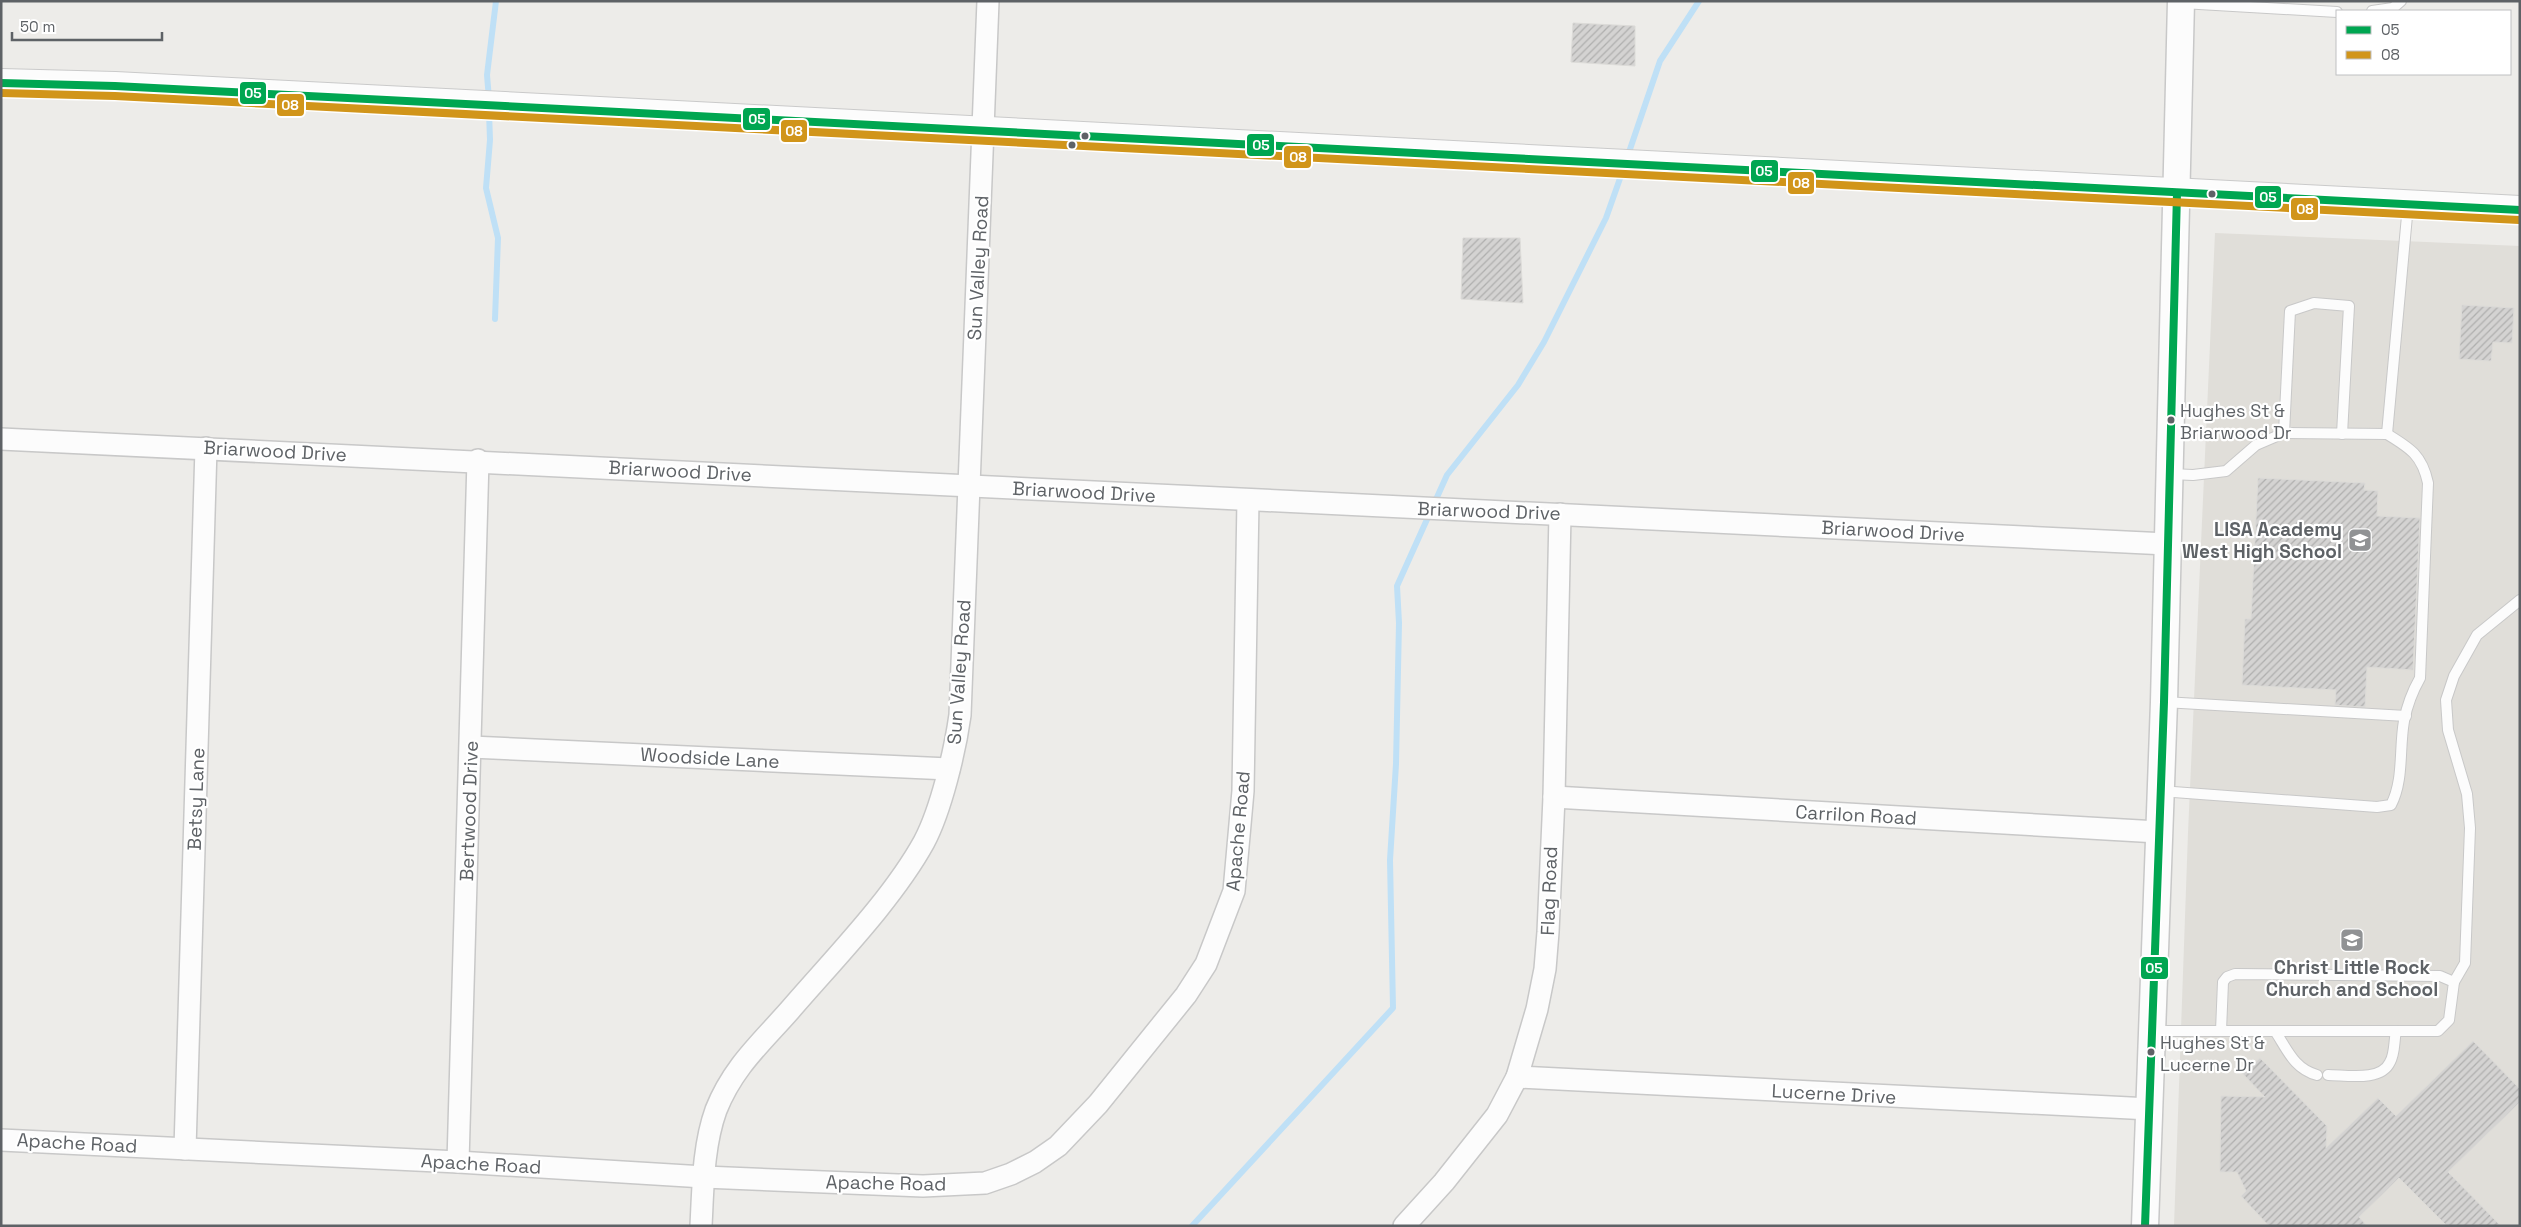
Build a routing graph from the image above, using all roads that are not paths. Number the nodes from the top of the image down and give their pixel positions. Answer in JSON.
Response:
{"nodes":[{"id":1,"x":988,"y":1,"type":"edge"},
{"id":2,"x":2402,"y":1,"type":"edge"},
{"id":3,"x":2181,"y":2,"type":"edge"},
{"id":4,"x":2379,"y":10,"type":"edge"},
{"id":5,"x":2336,"y":12,"type":"edge"},
{"id":6,"x":1,"y":83,"type":"edge"},
{"id":7,"x":984,"y":131,"type":"junction"},
{"id":8,"x":2177,"y":193,"type":"junction"},
{"id":9,"x":2408,"y":204,"type":"junction"},
{"id":10,"x":2520,"y":210,"type":"edge"},
{"id":11,"x":2284,"y":433,"type":"junction"},
{"id":12,"x":2342,"y":434,"type":"junction"},
{"id":13,"x":2386,"y":434,"type":"junction"},
{"id":14,"x":1,"y":439,"type":"edge"},
{"id":15,"x":206,"y":448,"type":"junction"},
{"id":16,"x":478,"y":460,"type":"junction"},
{"id":17,"x":2170,"y":474,"type":"junction"},
{"id":18,"x":968,"y":486,"type":"junction"},
{"id":19,"x":1248,"y":500,"type":"junction"},
{"id":20,"x":1560,"y":514,"type":"junction"},
{"id":21,"x":2168,"y":544,"type":"junction"},
{"id":22,"x":2520,"y":600,"type":"edge"},
{"id":23,"x":2164,"y":702,"type":"junction"},
{"id":24,"x":2406,"y":716,"type":"junction"},
{"id":25,"x":471,"y":748,"type":"junction"},
{"id":26,"x":949,"y":769,"type":"junction"},
{"id":27,"x":2160,"y":791,"type":"junction"},
{"id":28,"x":1554,"y":797,"type":"junction"},
{"id":29,"x":2158,"y":832,"type":"junction"},
{"id":30,"x":2454,"y":982,"type":"junction"},
{"id":31,"x":2152,"y":1030,"type":"junction"},
{"id":32,"x":2221,"y":1030,"type":"junction"},
{"id":33,"x":2275,"y":1030,"type":"junction"},
{"id":34,"x":2396,"y":1030,"type":"junction"},
{"id":35,"x":2316,"y":1076,"type":"dead end"},
{"id":36,"x":2328,"y":1076,"type":"dead end"},
{"id":37,"x":1517,"y":1077,"type":"junction"},
{"id":38,"x":2150,"y":1109,"type":"junction"},
{"id":39,"x":1,"y":1140,"type":"edge"},
{"id":40,"x":185,"y":1149,"type":"junction"},
{"id":41,"x":458,"y":1162,"type":"junction"},
{"id":42,"x":704,"y":1177,"type":"junction"},
{"id":43,"x":701,"y":1226,"type":"edge"},
{"id":44,"x":1404,"y":1226,"type":"edge"},
{"id":45,"x":2145,"y":1226,"type":"edge"}],
"edges":[{"from":1,"to":7,"type":"street","name":"Sun Valley Road"},
{"from":2,"to":4,"type":"lane"},
{"from":3,"to":5,"type":"lane"},
{"from":3,"to":8,"type":"street"},
{"from":6,"to":7,"type":"main road"},
{"from":7,"to":8,"type":"main road"},
{"from":7,"to":18,"type":"street","name":"Sun Valley Road"},
{"from":8,"to":9,"type":"main road"},
{"from":8,"to":17,"type":"street"},
{"from":9,"to":10,"type":"main road"},
{"from":9,"to":13,"type":"lane"},
{"from":11,"to":12,"type":"lane"},
{"from":11,"to":12,"type":"lane"},
{"from":11,"to":17,"type":"lane"},
{"from":12,"to":13,"type":"lane"},
{"from":13,"to":24,"type":"lane"},
{"from":14,"to":15,"type":"street","name":"Briarwood Drive"},
{"from":15,"to":16,"type":"street","name":"Briarwood Drive"},
{"from":15,"to":40,"type":"street","name":"Betsy Lane"},
{"from":16,"to":18,"type":"street","name":"Briarwood Drive"},
{"from":16,"to":25,"type":"street","name":"Bertwood Drive"},
{"from":17,"to":21,"type":"street"},
{"from":18,"to":19,"type":"street","name":"Briarwood Drive"},
{"from":18,"to":26,"type":"street","name":"Sun Valley Road"},
{"from":19,"to":20,"type":"street","name":"Briarwood Drive"},
{"from":19,"to":42,"type":"street","name":"Apache Road"},
{"from":20,"to":21,"type":"street","name":"Briarwood Drive"},
{"from":20,"to":28,"type":"street","name":"Flag Road"},
{"from":21,"to":23,"type":"street"},
{"from":22,"to":30,"type":"lane"},
{"from":23,"to":24,"type":"lane"},
{"from":23,"to":27,"type":"street"},
{"from":24,"to":27,"type":"lane"},
{"from":25,"to":26,"type":"street","name":"Woodside Lane"},
{"from":25,"to":41,"type":"street","name":"Bertwood Drive"},
{"from":26,"to":42,"type":"street","name":"Sun Valley Road"},
{"from":27,"to":29,"type":"street"},
{"from":28,"to":29,"type":"street","name":"Carrilon Road"},
{"from":28,"to":37,"type":"street","name":"Flag Road"},
{"from":29,"to":31,"type":"street"},
{"from":30,"to":32,"type":"lane"},
{"from":30,"to":34,"type":"lane"},
{"from":31,"to":32,"type":"lane"},
{"from":31,"to":38,"type":"street"},
{"from":32,"to":33,"type":"lane"},
{"from":33,"to":34,"type":"lane"},
{"from":33,"to":35,"type":"lane"},
{"from":34,"to":36,"type":"lane"},
{"from":37,"to":38,"type":"street","name":"Lucerne Drive"},
{"from":37,"to":44,"type":"street","name":"Flag Road"},
{"from":38,"to":45,"type":"street"},
{"from":39,"to":40,"type":"street","name":"Apache Road"},
{"from":40,"to":41,"type":"street","name":"Apache Road"},
{"from":41,"to":42,"type":"street","name":"Apache Road"},
{"from":42,"to":43,"type":"street","name":"Sun Valley Road"}]}
